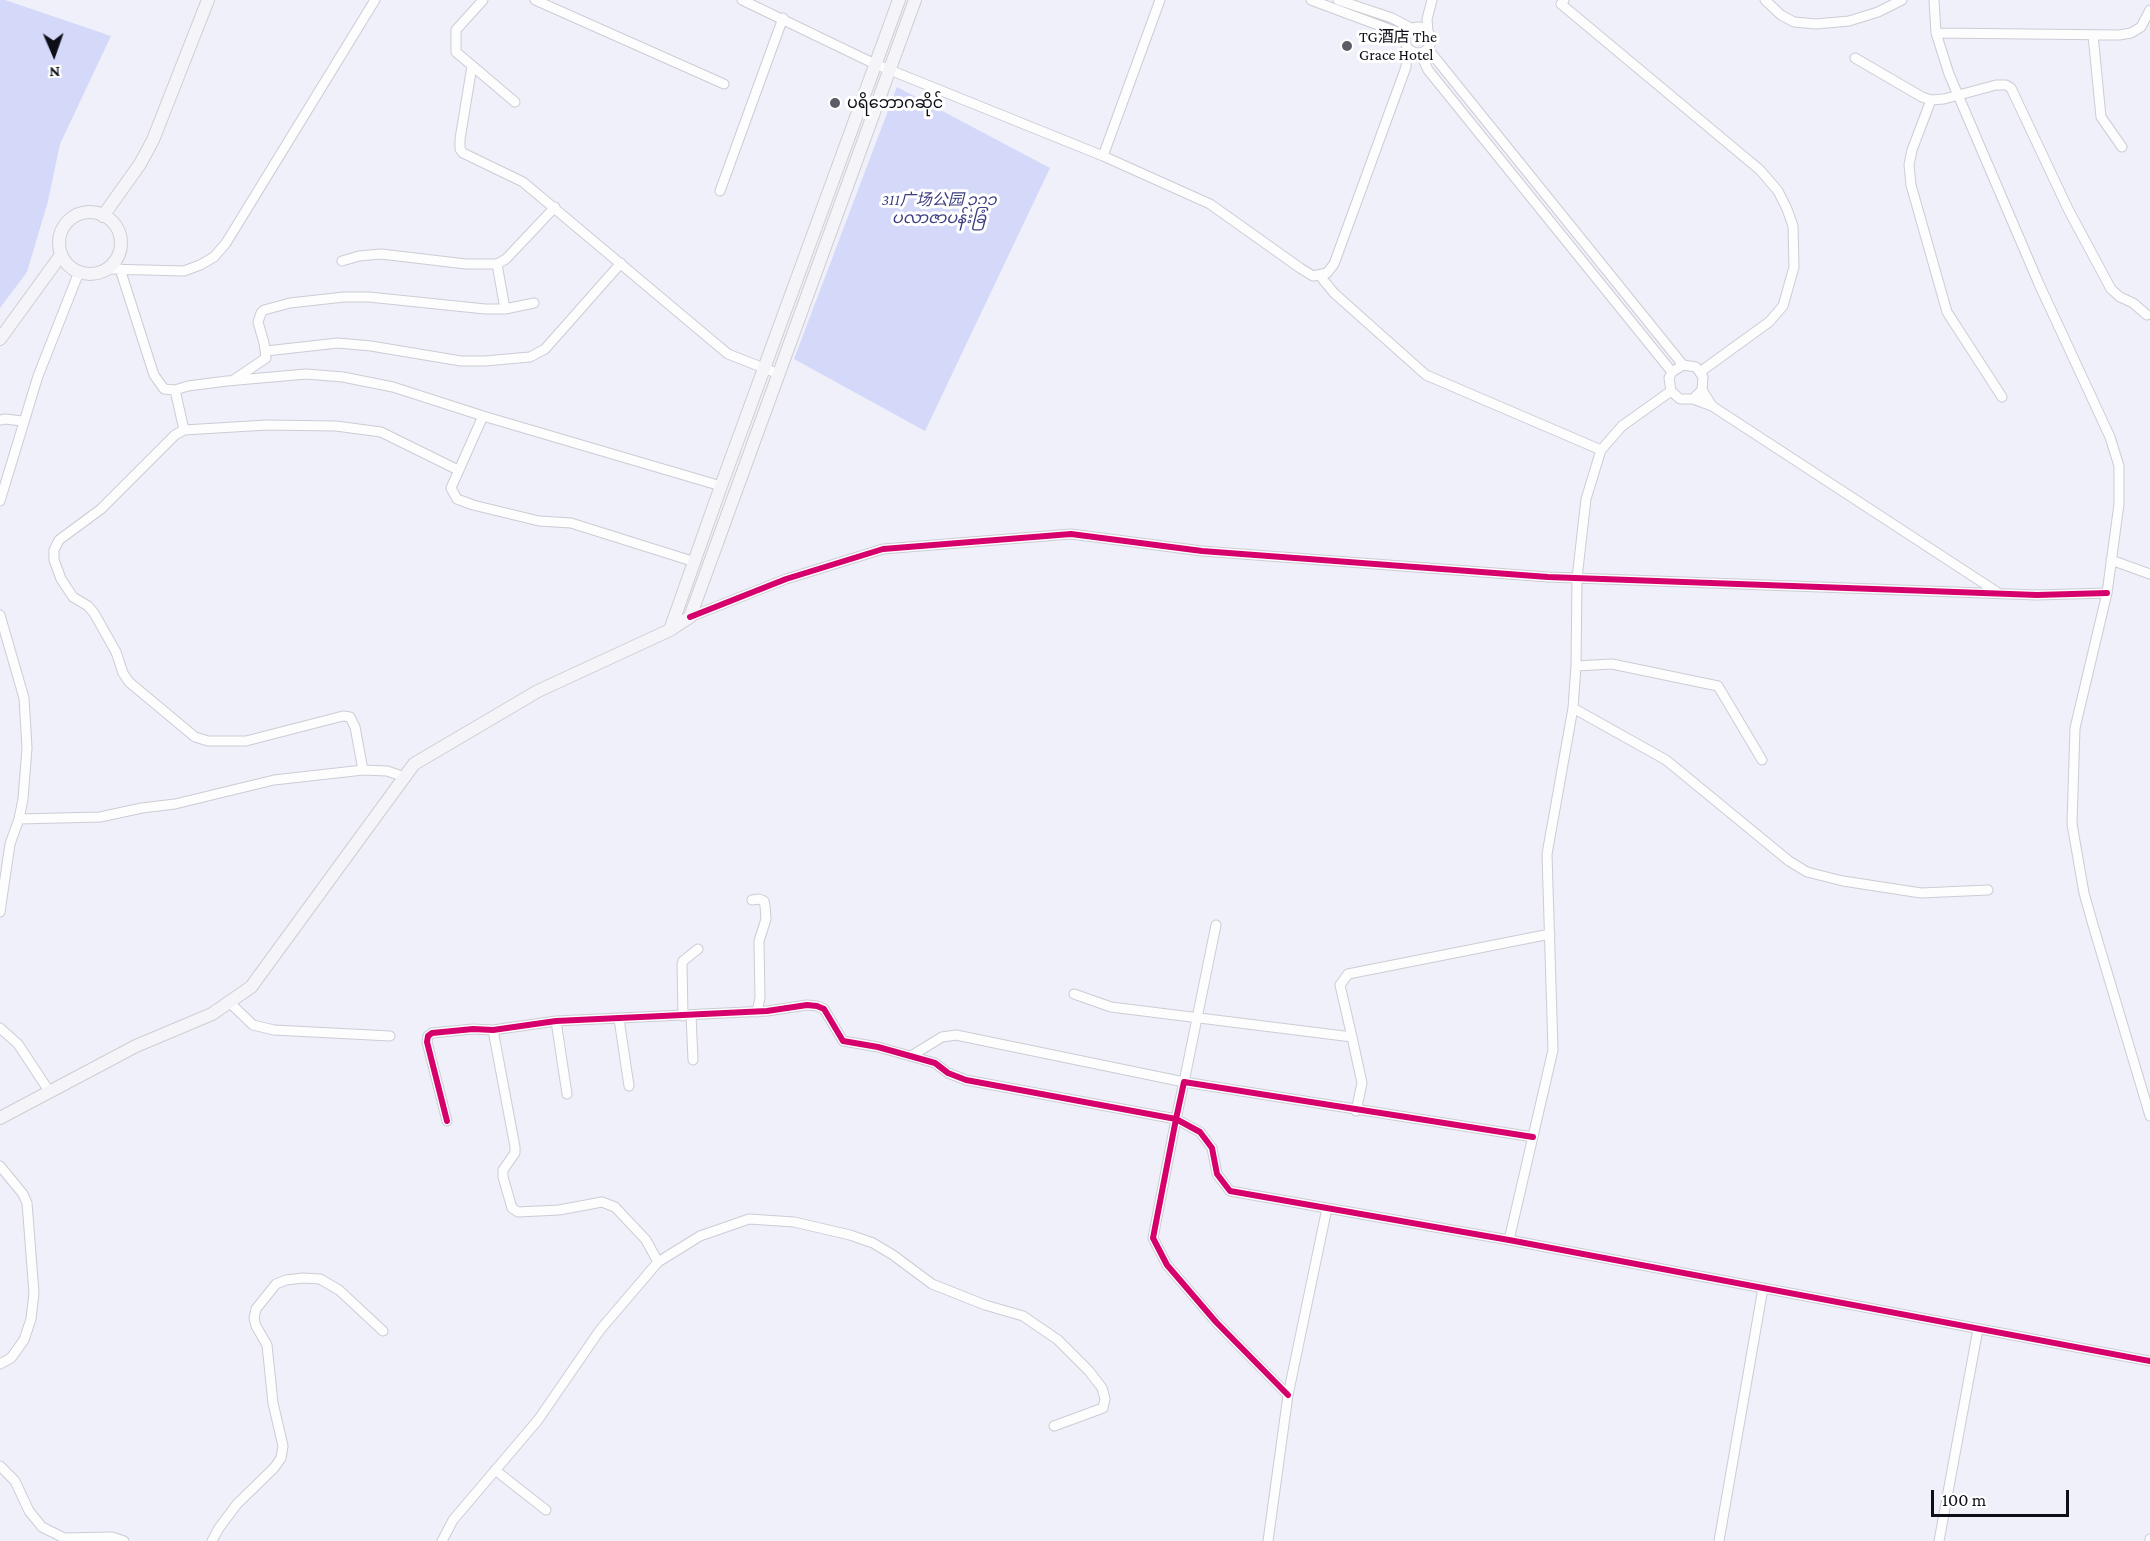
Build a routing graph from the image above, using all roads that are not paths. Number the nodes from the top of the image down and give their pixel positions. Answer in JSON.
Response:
{"nodes":[{"id":1,"x":207,"y":0,"type":"edge"},
{"id":2,"x":375,"y":0,"type":"edge"},
{"id":3,"x":483,"y":0,"type":"edge"},
{"id":4,"x":535,"y":0,"type":"edge"},
{"id":5,"x":742,"y":0,"type":"edge"},
{"id":6,"x":899,"y":0,"type":"edge"},
{"id":7,"x":915,"y":0,"type":"edge"},
{"id":8,"x":1160,"y":0,"type":"edge"},
{"id":9,"x":1311,"y":0,"type":"edge"},
{"id":10,"x":1338,"y":0,"type":"edge"},
{"id":11,"x":1432,"y":0,"type":"edge"},
{"id":12,"x":1765,"y":0,"type":"edge"},
{"id":13,"x":1902,"y":0,"type":"edge"},
{"id":14,"x":1934,"y":0,"type":"edge"},
{"id":15,"x":1561,"y":1,"type":"edge"},
{"id":16,"x":547,"y":2,"type":"edge"},
{"id":17,"x":2150,"y":10,"type":"edge"},
{"id":18,"x":783,"y":18,"type":"junction"},
{"id":19,"x":1427,"y":19,"type":"junction"},
{"id":20,"x":1411,"y":30,"type":"junction"},
{"id":21,"x":1428,"y":32,"type":"junction"},
{"id":22,"x":1936,"y":33,"type":"junction"},
{"id":23,"x":2093,"y":34,"type":"junction"},
{"id":24,"x":1407,"y":49,"type":"junction"},
{"id":25,"x":1422,"y":52,"type":"junction"},
{"id":26,"x":1855,"y":58,"type":"dead end"},
{"id":27,"x":875,"y":64,"type":"junction"},
{"id":28,"x":472,"y":66,"type":"junction"},
{"id":29,"x":1406,"y":67,"type":"junction"},
{"id":30,"x":890,"y":70,"type":"junction"},
{"id":31,"x":724,"y":84,"type":"dead end"},
{"id":32,"x":1957,"y":95,"type":"junction"},
{"id":33,"x":1931,"y":100,"type":"junction"},
{"id":34,"x":515,"y":102,"type":"dead end"},
{"id":35,"x":1475,"y":110,"type":"junction"},
{"id":36,"x":1466,"y":117,"type":"junction"},
{"id":37,"x":2122,"y":147,"type":"dead end"},
{"id":38,"x":1103,"y":156,"type":"junction"},
{"id":39,"x":830,"y":188,"type":"junction"},
{"id":40,"x":720,"y":191,"type":"dead end"},
{"id":41,"x":846,"y":193,"type":"junction"},
{"id":42,"x":1546,"y":196,"type":"junction"},
{"id":43,"x":1536,"y":204,"type":"junction"},
{"id":44,"x":555,"y":207,"type":"junction"},
{"id":45,"x":103,"y":216,"type":"junction"},
{"id":46,"x":60,"y":255,"type":"junction"},
{"id":47,"x":342,"y":261,"type":"dead end"},
{"id":48,"x":621,"y":263,"type":"junction"},
{"id":49,"x":497,"y":264,"type":"junction"},
{"id":50,"x":107,"y":269,"type":"junction"},
{"id":51,"x":120,"y":270,"type":"junction"},
{"id":52,"x":79,"y":272,"type":"junction"},
{"id":53,"x":1320,"y":276,"type":"junction"},
{"id":54,"x":797,"y":278,"type":"junction"},
{"id":55,"x":812,"y":284,"type":"junction"},
{"id":56,"x":1617,"y":284,"type":"junction"},
{"id":57,"x":1608,"y":291,"type":"junction"},
{"id":58,"x":534,"y":303,"type":"dead end"},
{"id":59,"x":505,"y":309,"type":"junction"},
{"id":60,"x":2147,"y":315,"type":"dead end"},
{"id":61,"x":0,"y":339,"type":"edge"},
{"id":62,"x":266,"y":351,"type":"junction"},
{"id":63,"x":1683,"y":365,"type":"junction"},
{"id":64,"x":764,"y":369,"type":"junction"},
{"id":65,"x":1672,"y":372,"type":"junction"},
{"id":66,"x":1700,"y":372,"type":"junction"},
{"id":67,"x":779,"y":374,"type":"junction"},
{"id":68,"x":233,"y":380,"type":"junction"},
{"id":69,"x":175,"y":390,"type":"junction"},
{"id":70,"x":1702,"y":390,"type":"junction"},
{"id":71,"x":1671,"y":391,"type":"junction"},
{"id":72,"x":2002,"y":397,"type":"dead end"},
{"id":73,"x":1693,"y":399,"type":"junction"},
{"id":74,"x":1712,"y":406,"type":"junction"},
{"id":75,"x":483,"y":416,"type":"junction"},
{"id":76,"x":0,"y":420,"type":"edge"},
{"id":77,"x":22,"y":421,"type":"junction"},
{"id":78,"x":184,"y":430,"type":"junction"},
{"id":79,"x":1601,"y":450,"type":"junction"},
{"id":80,"x":458,"y":470,"type":"junction"},
{"id":81,"x":721,"y":486,"type":"junction"},
{"id":82,"x":0,"y":501,"type":"edge"},
{"id":83,"x":2111,"y":560,"type":"junction"},
{"id":84,"x":695,"y":562,"type":"junction"},
{"id":85,"x":2150,"y":574,"type":"edge"},
{"id":86,"x":1577,"y":578,"type":"junction"},
{"id":87,"x":1997,"y":592,"type":"junction"},
{"id":88,"x":2107,"y":593,"type":"junction"},
{"id":89,"x":0,"y":615,"type":"edge"},
{"id":90,"x":690,"y":617,"type":"junction"},
{"id":91,"x":670,"y":630,"type":"junction"},
{"id":92,"x":1576,"y":666,"type":"junction"},
{"id":93,"x":1573,"y":708,"type":"junction"},
{"id":94,"x":1762,"y":760,"type":"dead end"},
{"id":95,"x":363,"y":770,"type":"junction"},
{"id":96,"x":405,"y":777,"type":"junction"},
{"id":97,"x":19,"y":819,"type":"junction"},
{"id":98,"x":1988,"y":890,"type":"dead end"},
{"id":99,"x":752,"y":900,"type":"dead end"},
{"id":100,"x":0,"y":912,"type":"edge"},
{"id":101,"x":1216,"y":925,"type":"dead end"},
{"id":102,"x":1550,"y":934,"type":"junction"},
{"id":103,"x":698,"y":950,"type":"dead end"},
{"id":104,"x":1074,"y":994,"type":"dead end"},
{"id":105,"x":229,"y":1002,"type":"junction"},
{"id":106,"x":757,"y":1012,"type":"junction"},
{"id":107,"x":687,"y":1016,"type":"junction"},
{"id":108,"x":1198,"y":1018,"type":"junction"},
{"id":109,"x":619,"y":1019,"type":"junction"},
{"id":110,"x":556,"y":1021,"type":"junction"},
{"id":111,"x":0,"y":1028,"type":"edge"},
{"id":112,"x":493,"y":1030,"type":"junction"},
{"id":113,"x":390,"y":1036,"type":"dead end"},
{"id":114,"x":1352,"y":1037,"type":"junction"},
{"id":115,"x":911,"y":1056,"type":"junction"},
{"id":116,"x":693,"y":1060,"type":"dead end"},
{"id":117,"x":1184,"y":1082,"type":"junction"},
{"id":118,"x":629,"y":1086,"type":"dead end"},
{"id":119,"x":49,"y":1091,"type":"junction"},
{"id":120,"x":567,"y":1094,"type":"dead end"},
{"id":121,"x":1356,"y":1111,"type":"junction"},
{"id":122,"x":2150,"y":1116,"type":"edge"},
{"id":123,"x":0,"y":1118,"type":"edge"},
{"id":124,"x":1176,"y":1119,"type":"junction"},
{"id":125,"x":447,"y":1121,"type":"dead end"},
{"id":126,"x":1533,"y":1137,"type":"junction"},
{"id":127,"x":0,"y":1166,"type":"edge"},
{"id":128,"x":1327,"y":1208,"type":"junction"},
{"id":129,"x":1509,"y":1240,"type":"junction"},
{"id":130,"x":658,"y":1262,"type":"junction"},
{"id":131,"x":1763,"y":1288,"type":"junction"},
{"id":132,"x":1978,"y":1329,"type":"junction"},
{"id":133,"x":383,"y":1331,"type":"dead end"},
{"id":134,"x":2150,"y":1361,"type":"edge"},
{"id":135,"x":0,"y":1364,"type":"edge"},
{"id":136,"x":1288,"y":1395,"type":"junction"},
{"id":137,"x":1054,"y":1426,"type":"dead end"},
{"id":138,"x":0,"y":1466,"type":"edge"},
{"id":139,"x":495,"y":1470,"type":"junction"},
{"id":140,"x":546,"y":1510,"type":"dead end"},
{"id":141,"x":48,"y":1530,"type":"junction"},
{"id":142,"x":46,"y":1541,"type":"edge"},
{"id":143,"x":124,"y":1541,"type":"edge"},
{"id":144,"x":212,"y":1541,"type":"edge"},
{"id":145,"x":442,"y":1541,"type":"edge"},
{"id":146,"x":1268,"y":1541,"type":"edge"},
{"id":147,"x":1719,"y":1541,"type":"edge"},
{"id":148,"x":1939,"y":1541,"type":"edge"}],
"edges":[{"from":1,"to":45,"type":"main road"},
{"from":2,"to":51,"type":"street"},
{"from":3,"to":28,"type":"street"},
{"from":4,"to":16,"type":"street"},
{"from":5,"to":18,"type":"street"},
{"from":6,"to":27,"type":"main road"},
{"from":7,"to":30,"type":"main road"},
{"from":8,"to":38,"type":"street"},
{"from":9,"to":20,"type":"street"},
{"from":10,"to":20,"type":"street"},
{"from":11,"to":19,"type":"street"},
{"from":12,"to":13,"type":"street"},
{"from":14,"to":22,"type":"street"},
{"from":15,"to":66,"type":"street"},
{"from":16,"to":31,"type":"street"},
{"from":17,"to":23,"type":"street"},
{"from":18,"to":27,"type":"street"},
{"from":18,"to":40,"type":"street"},
{"from":19,"to":20,"type":"street"},
{"from":19,"to":21,"type":"street"},
{"from":20,"to":21,"type":"street"},
{"from":20,"to":24,"type":"street"},
{"from":21,"to":25,"type":"street"},
{"from":22,"to":23,"type":"street"},
{"from":22,"to":32,"type":"street"},
{"from":23,"to":37,"type":"street"},
{"from":24,"to":25,"type":"street"},
{"from":24,"to":29,"type":"street"},
{"from":25,"to":29,"type":"street"},
{"from":25,"to":35,"type":"street"},
{"from":25,"to":36,"type":"street"},
{"from":26,"to":33,"type":"street"},
{"from":27,"to":30,"type":"street"},
{"from":27,"to":39,"type":"main road"},
{"from":28,"to":34,"type":"street"},
{"from":28,"to":44,"type":"street"},
{"from":29,"to":53,"type":"street"},
{"from":30,"to":38,"type":"street"},
{"from":30,"to":41,"type":"main road"},
{"from":32,"to":33,"type":"street"},
{"from":32,"to":60,"type":"street"},
{"from":32,"to":83,"type":"street"},
{"from":33,"to":72,"type":"street"},
{"from":35,"to":36,"type":"street"},
{"from":35,"to":42,"type":"street"},
{"from":36,"to":43,"type":"street"},
{"from":38,"to":53,"type":"street"},
{"from":39,"to":41,"type":"main road"},
{"from":39,"to":54,"type":"main road"},
{"from":41,"to":55,"type":"main road"},
{"from":42,"to":43,"type":"street"},
{"from":42,"to":56,"type":"street"},
{"from":43,"to":57,"type":"street"},
{"from":44,"to":48,"type":"street"},
{"from":44,"to":49,"type":"street"},
{"from":45,"to":46,"type":"main road"},
{"from":45,"to":50,"type":"main road"},
{"from":46,"to":52,"type":"main road"},
{"from":46,"to":61,"type":"main road"},
{"from":47,"to":49,"type":"street"},
{"from":48,"to":62,"type":"street"},
{"from":48,"to":64,"type":"street"},
{"from":49,"to":59,"type":"street"},
{"from":50,"to":51,"type":"street"},
{"from":50,"to":52,"type":"main road"},
{"from":51,"to":69,"type":"street"},
{"from":52,"to":77,"type":"street"},
{"from":53,"to":79,"type":"street"},
{"from":54,"to":55,"type":"main road"},
{"from":54,"to":64,"type":"main road"},
{"from":55,"to":67,"type":"main road"},
{"from":56,"to":57,"type":"street"},
{"from":56,"to":63,"type":"street"},
{"from":57,"to":65,"type":"street"},
{"from":58,"to":59,"type":"street"},
{"from":59,"to":62,"type":"street"},
{"from":62,"to":68,"type":"street"},
{"from":63,"to":65,"type":"street"},
{"from":63,"to":66,"type":"street"},
{"from":64,"to":67,"type":"street"},
{"from":64,"to":81,"type":"main road"},
{"from":65,"to":71,"type":"street"},
{"from":66,"to":70,"type":"street"},
{"from":67,"to":90,"type":"main road"},
{"from":68,"to":69,"type":"street"},
{"from":68,"to":75,"type":"street"},
{"from":69,"to":78,"type":"street"},
{"from":70,"to":73,"type":"street"},
{"from":70,"to":74,"type":"street"},
{"from":71,"to":73,"type":"street"},
{"from":71,"to":79,"type":"street"},
{"from":73,"to":74,"type":"street"},
{"from":74,"to":87,"type":"street"},
{"from":75,"to":80,"type":"street"},
{"from":75,"to":81,"type":"street"},
{"from":76,"to":77,"type":"street"},
{"from":77,"to":82,"type":"street"},
{"from":78,"to":80,"type":"street"},
{"from":78,"to":95,"type":"street"},
{"from":79,"to":86,"type":"street"},
{"from":80,"to":84,"type":"street"},
{"from":81,"to":84,"type":"main road"},
{"from":83,"to":85,"type":"street"},
{"from":83,"to":88,"type":"street"},
{"from":84,"to":91,"type":"main road"},
{"from":86,"to":87,"type":"street"},
{"from":86,"to":90,"type":"street"},
{"from":86,"to":92,"type":"street"},
{"from":87,"to":88,"type":"street"},
{"from":88,"to":122,"type":"street"},
{"from":89,"to":97,"type":"street"},
{"from":90,"to":91,"type":"main road"},
{"from":91,"to":96,"type":"main road"},
{"from":92,"to":93,"type":"street"},
{"from":92,"to":94,"type":"street"},
{"from":93,"to":98,"type":"street"},
{"from":93,"to":102,"type":"street"},
{"from":95,"to":96,"type":"street"},
{"from":95,"to":97,"type":"street"},
{"from":96,"to":105,"type":"main road"},
{"from":97,"to":100,"type":"street"},
{"from":99,"to":106,"type":"street"},
{"from":101,"to":108,"type":"street"},
{"from":102,"to":114,"type":"street"},
{"from":102,"to":126,"type":"street"},
{"from":103,"to":107,"type":"street"},
{"from":104,"to":108,"type":"street"},
{"from":105,"to":113,"type":"street"},
{"from":105,"to":119,"type":"main road"},
{"from":106,"to":107,"type":"street"},
{"from":106,"to":115,"type":"street"},
{"from":107,"to":109,"type":"street"},
{"from":107,"to":116,"type":"street"},
{"from":108,"to":114,"type":"street"},
{"from":108,"to":117,"type":"street"},
{"from":109,"to":110,"type":"street"},
{"from":109,"to":118,"type":"street"},
{"from":110,"to":112,"type":"street"},
{"from":110,"to":120,"type":"street"},
{"from":111,"to":119,"type":"street"},
{"from":112,"to":125,"type":"street"},
{"from":112,"to":130,"type":"street"},
{"from":114,"to":121,"type":"street"},
{"from":115,"to":117,"type":"street"},
{"from":115,"to":124,"type":"street"},
{"from":117,"to":121,"type":"street"},
{"from":117,"to":124,"type":"street"},
{"from":119,"to":123,"type":"main road"},
{"from":121,"to":126,"type":"street"},
{"from":124,"to":128,"type":"street"},
{"from":124,"to":136,"type":"street"},
{"from":126,"to":129,"type":"street"},
{"from":127,"to":135,"type":"street"},
{"from":128,"to":129,"type":"street"},
{"from":128,"to":136,"type":"street"},
{"from":129,"to":131,"type":"street"},
{"from":130,"to":137,"type":"street"},
{"from":130,"to":139,"type":"street"},
{"from":131,"to":132,"type":"street"},
{"from":131,"to":147,"type":"street"},
{"from":132,"to":134,"type":"street"},
{"from":132,"to":148,"type":"street"},
{"from":133,"to":144,"type":"street"},
{"from":136,"to":146,"type":"street"},
{"from":138,"to":141,"type":"street"},
{"from":139,"to":140,"type":"street"},
{"from":139,"to":145,"type":"street"},
{"from":141,"to":142,"type":"street"},
{"from":141,"to":143,"type":"street"}]}
